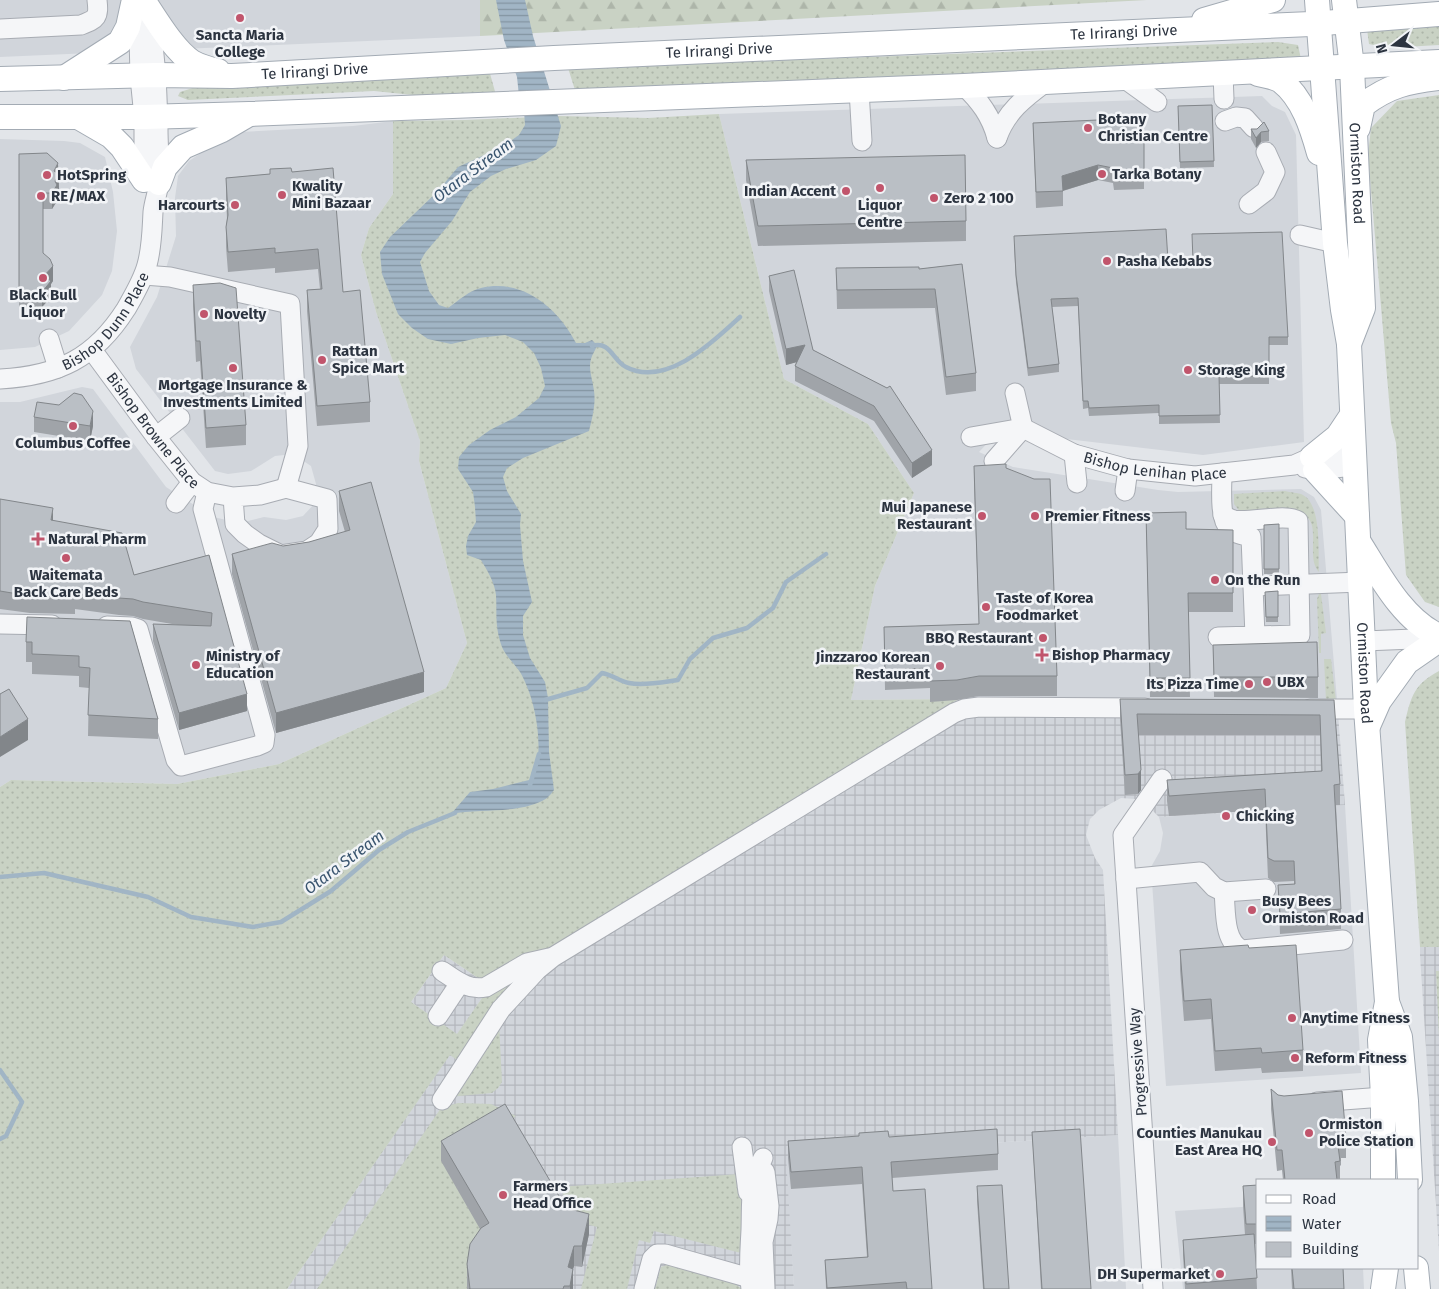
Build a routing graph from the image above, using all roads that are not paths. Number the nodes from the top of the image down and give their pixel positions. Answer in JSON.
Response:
{"nodes":[{"id":1,"x":97,"y":0,"type":"edge"},
{"id":2,"x":1273,"y":0,"type":"edge"},
{"id":3,"x":1317,"y":0,"type":"edge"},
{"id":4,"x":1372,"y":0,"type":"edge"},
{"id":5,"x":138,"y":2,"type":"edge"},
{"id":6,"x":1345,"y":10,"type":"edge"},
{"id":7,"x":1439,"y":14,"type":"edge"},
{"id":8,"x":1409,"y":16,"type":"junction"},
{"id":9,"x":1318,"y":24,"type":"junction"},
{"id":10,"x":0,"y":28,"type":"edge"},
{"id":11,"x":1174,"y":30,"type":"junction"},
{"id":12,"x":1439,"y":62,"type":"edge"},
{"id":13,"x":1352,"y":67,"type":"junction"},
{"id":14,"x":1322,"y":69,"type":"junction"},
{"id":15,"x":1252,"y":72,"type":"junction"},
{"id":16,"x":1223,"y":74,"type":"junction"},
{"id":17,"x":148,"y":76,"type":"junction"},
{"id":18,"x":232,"y":76,"type":"junction"},
{"id":19,"x":64,"y":78,"type":"junction"},
{"id":20,"x":1439,"y":78,"type":"edge"},
{"id":21,"x":0,"y":79,"type":"edge"},
{"id":22,"x":1125,"y":79,"type":"junction"},
{"id":23,"x":1046,"y":82,"type":"junction"},
{"id":24,"x":964,"y":86,"type":"junction"},
{"id":25,"x":859,"y":90,"type":"junction"},
{"id":26,"x":1224,"y":99,"type":"dead end"},
{"id":27,"x":1157,"y":102,"type":"dead end"},
{"id":28,"x":249,"y":114,"type":"junction"},
{"id":29,"x":0,"y":117,"type":"edge"},
{"id":30,"x":78,"y":117,"type":"junction"},
{"id":31,"x":151,"y":117,"type":"junction"},
{"id":32,"x":1225,"y":121,"type":"dead end"},
{"id":33,"x":1254,"y":128,"type":"edge"},
{"id":34,"x":862,"y":141,"type":"dead end"},
{"id":35,"x":1355,"y":144,"type":"junction"},
{"id":36,"x":1266,"y":152,"type":"dead end"},
{"id":37,"x":151,"y":181,"type":"junction"},
{"id":38,"x":1331,"y":193,"type":"junction"},
{"id":39,"x":1249,"y":204,"type":"dead end"},
{"id":40,"x":1300,"y":235,"type":"dead end"},
{"id":41,"x":1336,"y":242,"type":"junction"},
{"id":42,"x":144,"y":275,"type":"junction"},
{"id":43,"x":49,"y":339,"type":"dead end"},
{"id":44,"x":1349,"y":344,"type":"junction"},
{"id":45,"x":92,"y":350,"type":"junction"},
{"id":46,"x":58,"y":368,"type":"junction"},
{"id":47,"x":0,"y":379,"type":"edge"},
{"id":48,"x":1015,"y":393,"type":"dead end"},
{"id":49,"x":1352,"y":415,"type":"junction"},
{"id":50,"x":180,"y":418,"type":"dead end"},
{"id":51,"x":1023,"y":428,"type":"junction"},
{"id":52,"x":156,"y":437,"type":"junction"},
{"id":53,"x":970,"y":437,"type":"dead end"},
{"id":54,"x":1074,"y":454,"type":"junction"},
{"id":55,"x":1354,"y":459,"type":"junction"},
{"id":56,"x":994,"y":461,"type":"dead end"},
{"id":57,"x":1307,"y":464,"type":"junction"},
{"id":58,"x":1128,"y":469,"type":"junction"},
{"id":59,"x":1222,"y":473,"type":"junction"},
{"id":60,"x":1076,"y":482,"type":"dead end"},
{"id":61,"x":200,"y":487,"type":"junction"},
{"id":62,"x":286,"y":488,"type":"junction"},
{"id":63,"x":1125,"y":491,"type":"dead end"},
{"id":64,"x":233,"y":497,"type":"junction"},
{"id":65,"x":176,"y":503,"type":"dead end"},
{"id":66,"x":1223,"y":515,"type":"junction"},
{"id":67,"x":1357,"y":516,"type":"junction"},
{"id":68,"x":1358,"y":540,"type":"junction"},
{"id":69,"x":1361,"y":582,"type":"junction"},
{"id":70,"x":1300,"y":584,"type":"junction"},
{"id":71,"x":1254,"y":586,"type":"junction"},
{"id":72,"x":0,"y":624,"type":"edge"},
{"id":73,"x":66,"y":625,"type":"edge"},
{"id":74,"x":85,"y":626,"type":"edge"},
{"id":75,"x":1255,"y":636,"type":"junction"},
{"id":76,"x":1218,"y":637,"type":"dead end"},
{"id":77,"x":1439,"y":638,"type":"edge"},
{"id":78,"x":1364,"y":642,"type":"junction"},
{"id":79,"x":1161,"y":708,"type":"edge"},
{"id":80,"x":1296,"y":709,"type":"edge"},
{"id":81,"x":1367,"y":718,"type":"junction"},
{"id":82,"x":1162,"y":779,"type":"dead end"},
{"id":83,"x":1126,"y":879,"type":"junction"},
{"id":84,"x":1266,"y":889,"type":"dead end"},
{"id":85,"x":1224,"y":892,"type":"junction"},
{"id":86,"x":1343,"y":940,"type":"dead end"},
{"id":87,"x":553,"y":957,"type":"junction"},
{"id":88,"x":442,"y":971,"type":"dead end"},
{"id":89,"x":460,"y":983,"type":"junction"},
{"id":90,"x":1387,"y":1002,"type":"junction"},
{"id":91,"x":438,"y":1016,"type":"dead end"},
{"id":92,"x":1382,"y":1097,"type":"junction"},
{"id":93,"x":442,"y":1100,"type":"dead end"},
{"id":94,"x":1303,"y":1103,"type":"edge"},
{"id":95,"x":742,"y":1147,"type":"dead end"},
{"id":96,"x":1383,"y":1179,"type":"edge"},
{"id":97,"x":1410,"y":1179,"type":"edge"},
{"id":98,"x":750,"y":1201,"type":"junction"},
{"id":99,"x":1387,"y":1269,"type":"edge"},
{"id":100,"x":1387,"y":1269,"type":"edge"},
{"id":101,"x":758,"y":1285,"type":"edge"},
{"id":102,"x":644,"y":1289,"type":"edge"},
{"id":103,"x":1153,"y":1289,"type":"edge"},
{"id":104,"x":1383,"y":1289,"type":"edge"},
{"id":105,"x":1388,"y":1289,"type":"edge"}],
"edges":[{"from":1,"to":10,"type":"street"},
{"from":2,"to":11,"type":"main road"},
{"from":3,"to":9,"type":"main road","name":"Ormiston Road"},
{"from":4,"to":8,"type":"main road"},
{"from":5,"to":17,"type":"street","name":"Bishop Dunn Place"},
{"from":5,"to":18,"type":"main road"},
{"from":5,"to":19,"type":"main road"},
{"from":6,"to":8,"type":"main road","name":"Te Irirangi Drive"},
{"from":6,"to":9,"type":"main road","name":"Te Irirangi Drive"},
{"from":6,"to":13,"type":"main road","name":"Ormiston Road"},
{"from":7,"to":8,"type":"main road","name":"Te Irirangi Drive"},
{"from":9,"to":11,"type":"main road","name":"Te Irirangi Drive"},
{"from":9,"to":14,"type":"main road","name":"Ormiston Road"},
{"from":11,"to":18,"type":"main road","name":"Te Irirangi Drive"},
{"from":12,"to":13,"type":"main road"},
{"from":13,"to":14,"type":"main road"},
{"from":13,"to":35,"type":"main road","name":"Ormiston Road"},
{"from":14,"to":15,"type":"main road"},
{"from":14,"to":38,"type":"main road","name":"Ormiston Road"},
{"from":15,"to":16,"type":"main road"},
{"from":15,"to":38,"type":"main road"},
{"from":16,"to":22,"type":"main road"},
{"from":16,"to":26,"type":"street"},
{"from":17,"to":18,"type":"main road","name":"Te Irirangi Drive"},
{"from":17,"to":19,"type":"main road","name":"Te Irirangi Drive"},
{"from":17,"to":31,"type":"street","name":"Bishop Dunn Place"},
{"from":19,"to":21,"type":"main road","name":"Te Irirangi Drive"},
{"from":20,"to":35,"type":"main road"},
{"from":22,"to":23,"type":"main road"},
{"from":22,"to":27,"type":"street"},
{"from":23,"to":24,"type":"main road"},
{"from":23,"to":24,"type":"street"},
{"from":24,"to":25,"type":"main road"},
{"from":25,"to":28,"type":"main road"},
{"from":25,"to":34,"type":"street"},
{"from":28,"to":31,"type":"main road"},
{"from":28,"to":37,"type":"main road"},
{"from":29,"to":30,"type":"main road"},
{"from":30,"to":31,"type":"main road"},
{"from":30,"to":37,"type":"main road"},
{"from":31,"to":37,"type":"street","name":"Bishop Dunn Place"},
{"from":32,"to":33,"type":"street"},
{"from":35,"to":44,"type":"main road","name":"Ormiston Road"},
{"from":36,"to":39,"type":"street"},
{"from":37,"to":42,"type":"street","name":"Bishop Dunn Place"},
{"from":38,"to":41,"type":"main road","name":"Ormiston Road"},
{"from":40,"to":41,"type":"street"},
{"from":41,"to":44,"type":"main road","name":"Ormiston Road"},
{"from":42,"to":45,"type":"street","name":"Bishop Dunn Place"},
{"from":42,"to":62,"type":"street"},
{"from":43,"to":46,"type":"street"},
{"from":44,"to":49,"type":"main road","name":"Ormiston Road"},
{"from":45,"to":46,"type":"street","name":"Bishop Dunn Place"},
{"from":45,"to":52,"type":"street","name":"Bishop Browne Place"},
{"from":46,"to":47,"type":"street","name":"Bishop Dunn Place"},
{"from":48,"to":51,"type":"street"},
{"from":49,"to":55,"type":"main road","name":"Ormiston Road"},
{"from":49,"to":57,"type":"main road"},
{"from":50,"to":52,"type":"street"},
{"from":51,"to":53,"type":"street"},
{"from":51,"to":54,"type":"street","name":"Bishop Lenihan Place"},
{"from":51,"to":56,"type":"street"},
{"from":52,"to":61,"type":"street","name":"Bishop Browne Place"},
{"from":54,"to":58,"type":"street","name":"Bishop Lenihan Place"},
{"from":54,"to":60,"type":"street"},
{"from":55,"to":57,"type":"street","name":"Bishop Lenihan Place"},
{"from":55,"to":67,"type":"main road","name":"Ormiston Road"},
{"from":57,"to":59,"type":"street","name":"Bishop Lenihan Place"},
{"from":57,"to":67,"type":"main road"},
{"from":58,"to":59,"type":"street","name":"Bishop Lenihan Place"},
{"from":58,"to":63,"type":"street"},
{"from":59,"to":66,"type":"street"},
{"from":61,"to":64,"type":"street","name":"Bishop Browne Place"},
{"from":61,"to":65,"type":"street"},
{"from":61,"to":74,"type":"street"},
{"from":62,"to":64,"type":"street","name":"Bishop Browne Place"},
{"from":62,"to":64,"type":"street"},
{"from":66,"to":70,"type":"street"},
{"from":66,"to":71,"type":"street"},
{"from":67,"to":68,"type":"main road","name":"Ormiston Road"},
{"from":68,"to":69,"type":"main road","name":"Ormiston Road"},
{"from":68,"to":77,"type":"main road"},
{"from":69,"to":70,"type":"street"},
{"from":69,"to":78,"type":"main road","name":"Ormiston Road"},
{"from":70,"to":71,"type":"street"},
{"from":70,"to":75,"type":"street"},
{"from":71,"to":75,"type":"street"},
{"from":72,"to":73,"type":"street"},
{"from":75,"to":76,"type":"street"},
{"from":77,"to":78,"type":"street"},
{"from":77,"to":81,"type":"main road"},
{"from":78,"to":81,"type":"main road","name":"Ormiston Road"},
{"from":79,"to":87,"type":"street"},
{"from":80,"to":81,"type":"street"},
{"from":81,"to":90,"type":"main road","name":"Ormiston Road"},
{"from":82,"to":83,"type":"street","name":"Progressive Way"},
{"from":83,"to":85,"type":"street"},
{"from":83,"to":103,"type":"street","name":"Progressive Way"},
{"from":84,"to":85,"type":"street"},
{"from":85,"to":86,"type":"street"},
{"from":87,"to":89,"type":"street"},
{"from":87,"to":93,"type":"street"},
{"from":88,"to":89,"type":"street"},
{"from":89,"to":91,"type":"street"},
{"from":90,"to":92,"type":"main road","name":"Ormiston Road"},
{"from":90,"to":97,"type":"main road","name":"Ormiston Road"},
{"from":92,"to":94,"type":"street"},
{"from":92,"to":96,"type":"main road","name":"Ormiston Road"},
{"from":95,"to":98,"type":"street"},
{"from":98,"to":101,"type":"street"},
{"from":98,"to":101,"type":"street"},
{"from":99,"to":104,"type":"main road"},
{"from":100,"to":105,"type":"main road"},
{"from":101,"to":102,"type":"street"}]}
